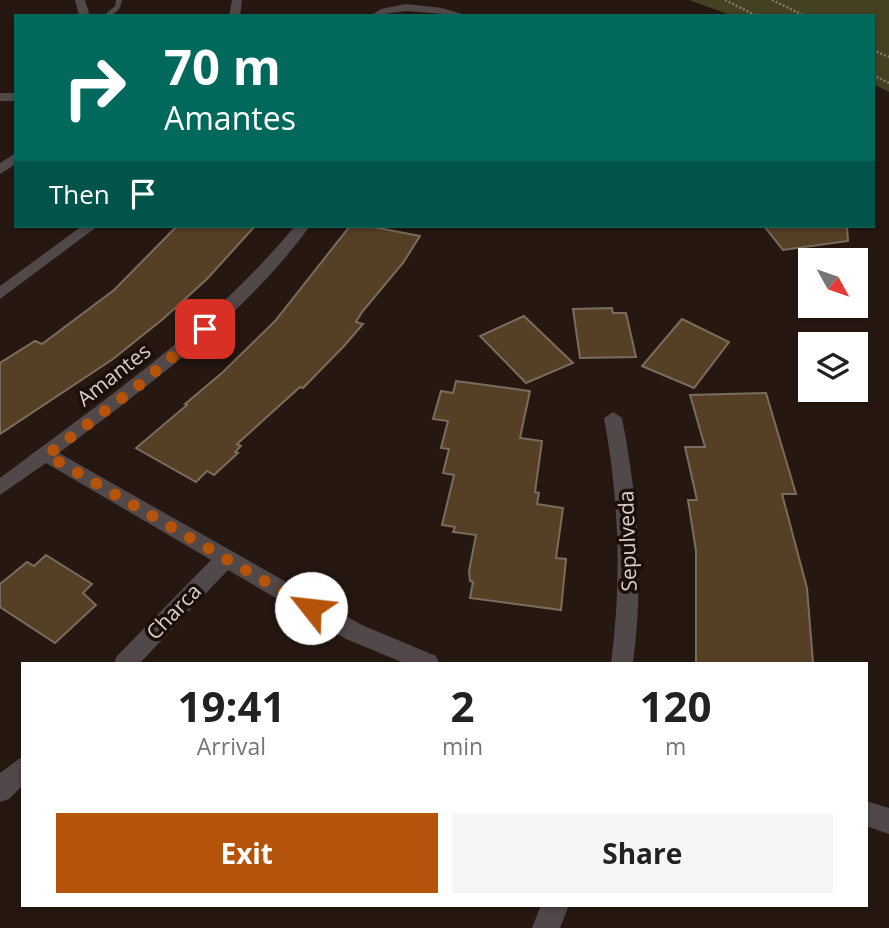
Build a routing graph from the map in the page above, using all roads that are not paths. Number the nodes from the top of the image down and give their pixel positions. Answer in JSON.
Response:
{"nodes":[{"id":1,"x":119,"y":0,"type":"edge"},
{"id":2,"x":109,"y":14,"type":"edge"},
{"id":3,"x":379,"y":14,"type":"edge"},
{"id":4,"x":453,"y":14,"type":"edge"},
{"id":5,"x":14,"y":159,"type":"edge"},
{"id":6,"x":0,"y":173,"type":"edge"},
{"id":7,"x":88,"y":228,"type":"edge"},
{"id":8,"x":301,"y":228,"type":"edge"},
{"id":9,"x":0,"y":293,"type":"edge"},
{"id":10,"x":613,"y":418,"type":"dead end"},
{"id":11,"x":47,"y":455,"type":"junction"},
{"id":12,"x":0,"y":488,"type":"edge"},
{"id":13,"x":224,"y":560,"type":"junction"},
{"id":14,"x":126,"y":662,"type":"edge"},
{"id":15,"x":426,"y":662,"type":"edge"},
{"id":16,"x":622,"y":662,"type":"edge"},
{"id":17,"x":21,"y":770,"type":"edge"},
{"id":18,"x":0,"y":790,"type":"edge"},
{"id":19,"x":868,"y":814,"type":"edge"},
{"id":20,"x":889,"y":821,"type":"edge"},
{"id":21,"x":554,"y":907,"type":"edge"},
{"id":22,"x":545,"y":928,"type":"edge"}],
"edges":[{"from":1,"to":2,"type":"lane"},
{"from":3,"to":4,"type":"street"},
{"from":5,"to":6,"type":"street"},
{"from":7,"to":9,"type":"street"},
{"from":8,"to":11,"type":"street","name":"Amantes"},
{"from":10,"to":16,"type":"street","name":"Sepulveda"},
{"from":11,"to":12,"type":"street","name":"Amantes"},
{"from":11,"to":13,"type":"street"},
{"from":13,"to":14,"type":"street","name":"Charca"},
{"from":13,"to":15,"type":"street"},
{"from":17,"to":18,"type":"street"},
{"from":19,"to":20,"type":"street"},
{"from":21,"to":22,"type":"street"}]}
